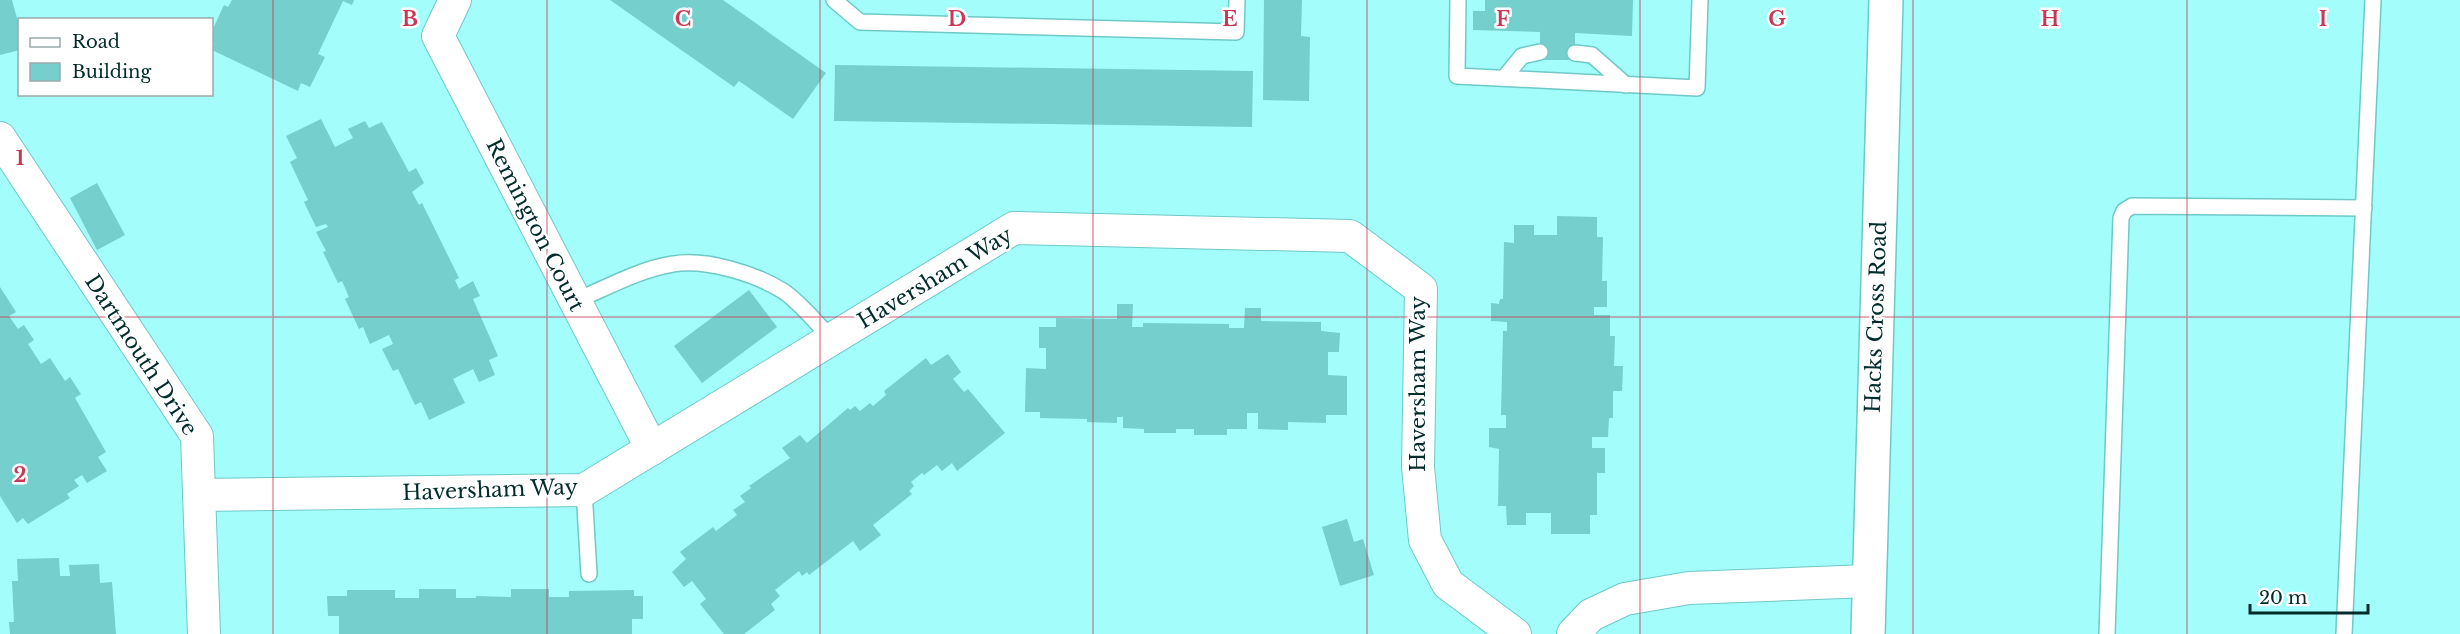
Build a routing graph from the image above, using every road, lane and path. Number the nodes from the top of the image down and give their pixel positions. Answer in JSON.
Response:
{"nodes":[{"id":1,"x":455,"y":0,"type":"edge"},
{"id":2,"x":834,"y":0,"type":"edge"},
{"id":3,"x":1237,"y":0,"type":"edge"},
{"id":4,"x":1458,"y":0,"type":"edge"},
{"id":5,"x":1700,"y":0,"type":"edge"},
{"id":6,"x":1886,"y":0,"type":"edge"},
{"id":7,"x":2373,"y":0,"type":"edge"},
{"id":8,"x":1540,"y":52,"type":"dead end"},
{"id":9,"x":1575,"y":52,"type":"dead end"},
{"id":10,"x":1504,"y":78,"type":"junction"},
{"id":11,"x":1626,"y":85,"type":"junction"},
{"id":12,"x":0,"y":138,"type":"edge"},
{"id":13,"x":2364,"y":208,"type":"junction"},
{"id":14,"x":575,"y":301,"type":"junction"},
{"id":15,"x":832,"y":339,"type":"junction"},
{"id":16,"x":652,"y":449,"type":"junction"},
{"id":17,"x":584,"y":490,"type":"junction"},
{"id":18,"x":199,"y":495,"type":"junction"},
{"id":19,"x":589,"y":574,"type":"dead end"},
{"id":20,"x":1868,"y":580,"type":"junction"},
{"id":21,"x":204,"y":634,"type":"edge"},
{"id":22,"x":1515,"y":634,"type":"edge"},
{"id":23,"x":1573,"y":634,"type":"edge"},
{"id":24,"x":1868,"y":634,"type":"edge"},
{"id":25,"x":2107,"y":634,"type":"edge"},
{"id":26,"x":2344,"y":634,"type":"edge"}],
"edges":[{"from":1,"to":14,"type":"street","name":"Remington Court"},
{"from":2,"to":3,"type":"lane"},
{"from":4,"to":10,"type":"lane"},
{"from":5,"to":11,"type":"lane"},
{"from":6,"to":20,"type":"main road","name":"Hacks Cross Road"},
{"from":7,"to":13,"type":"lane"},
{"from":8,"to":10,"type":"lane"},
{"from":9,"to":11,"type":"lane"},
{"from":10,"to":11,"type":"lane"},
{"from":12,"to":18,"type":"street","name":"Dartmouth Drive"},
{"from":13,"to":25,"type":"lane"},
{"from":13,"to":26,"type":"lane"},
{"from":14,"to":15,"type":"lane"},
{"from":14,"to":16,"type":"street","name":"Remington Court"},
{"from":15,"to":16,"type":"street","name":"Haversham Way"},
{"from":15,"to":22,"type":"street","name":"Haversham Way"},
{"from":16,"to":17,"type":"street","name":"Haversham Way"},
{"from":17,"to":18,"type":"street","name":"Haversham Way"},
{"from":17,"to":19,"type":"lane"},
{"from":18,"to":21,"type":"street","name":"Dartmouth Drive"},
{"from":20,"to":23,"type":"street"},
{"from":20,"to":24,"type":"main road","name":"Hacks Cross Road"}]}
